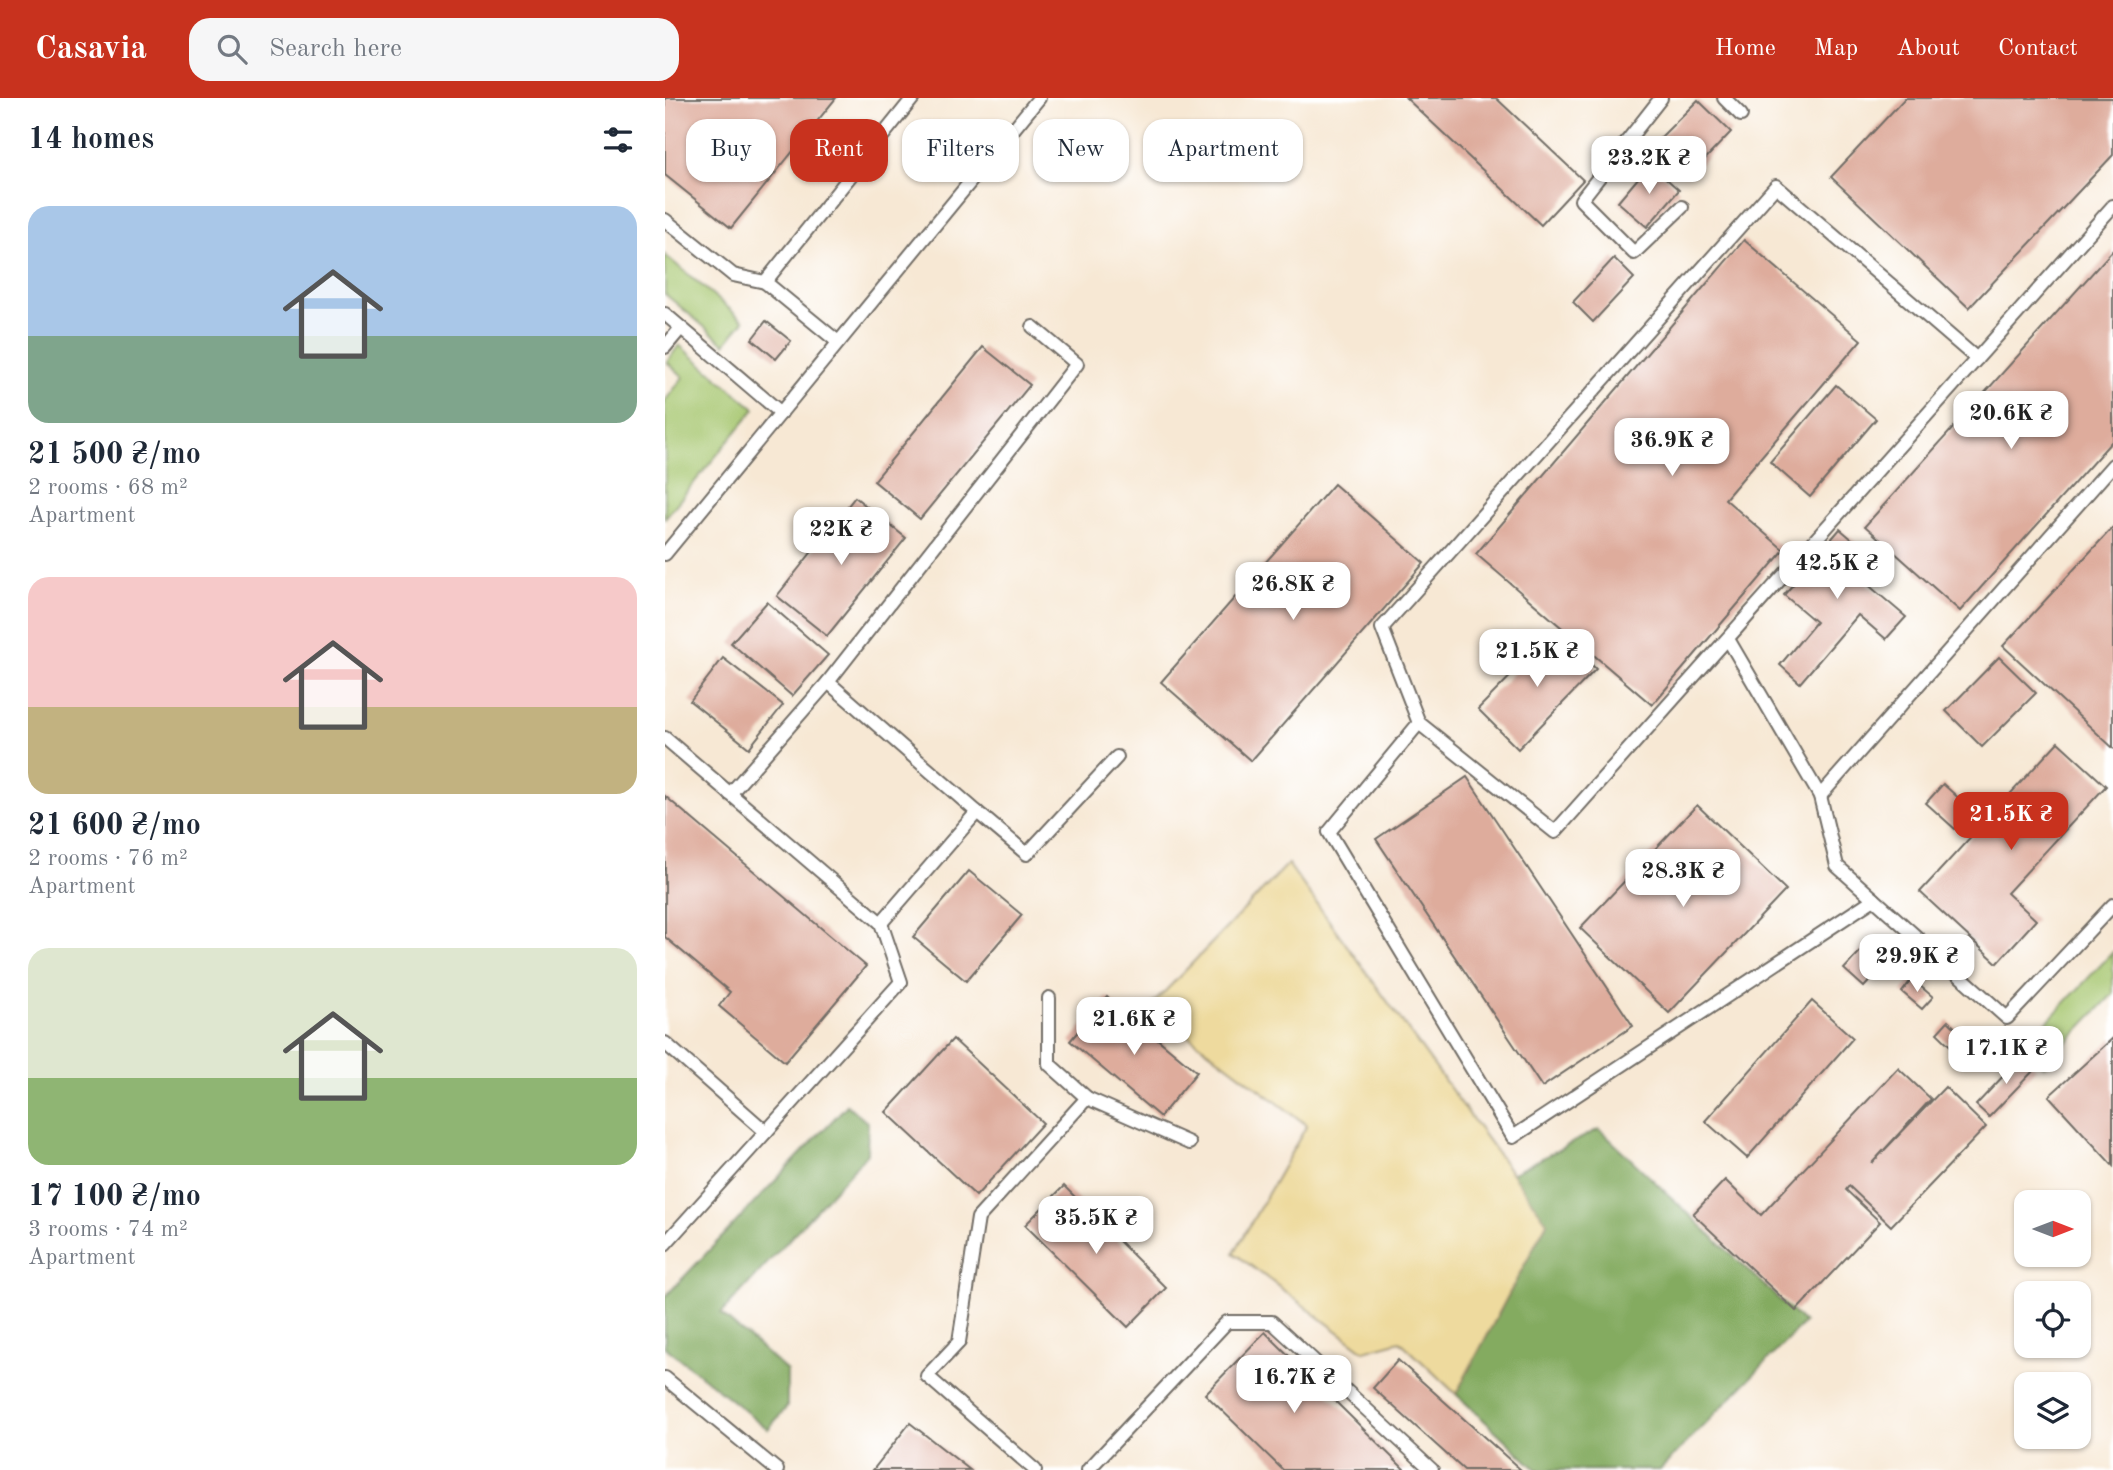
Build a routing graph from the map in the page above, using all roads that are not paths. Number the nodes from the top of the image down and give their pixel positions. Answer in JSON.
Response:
{"nodes":[{"id":1,"x":913,"y":98,"type":"edge"},
{"id":2,"x":1039,"y":98,"type":"edge"},
{"id":3,"x":1661,"y":98,"type":"edge"},
{"id":4,"x":1724,"y":98,"type":"edge"},
{"id":5,"x":1741,"y":114,"type":"dead end"},
{"id":6,"x":2113,"y":206,"type":"edge"},
{"id":7,"x":1682,"y":207,"type":"dead end"},
{"id":8,"x":665,"y":220,"type":"edge"},
{"id":9,"x":765,"y":282,"type":"junction"},
{"id":10,"x":665,"y":314,"type":"edge"},
{"id":11,"x":1033,"y":327,"type":"dead end"},
{"id":12,"x":681,"y":328,"type":"junction"},
{"id":13,"x":838,"y":342,"type":"junction"},
{"id":14,"x":665,"y":347,"type":"edge"},
{"id":15,"x":1977,"y":359,"type":"junction"},
{"id":16,"x":781,"y":413,"type":"junction"},
{"id":17,"x":2113,"y":465,"type":"edge"},
{"id":18,"x":665,"y":554,"type":"edge"},
{"id":19,"x":1727,"y":639,"type":"junction"},
{"id":20,"x":828,"y":682,"type":"junction"},
{"id":21,"x":1419,"y":723,"type":"junction"},
{"id":22,"x":665,"y":738,"type":"edge"},
{"id":23,"x":1117,"y":757,"type":"dead end"},
{"id":24,"x":730,"y":794,"type":"junction"},
{"id":25,"x":1820,"y":796,"type":"junction"},
{"id":26,"x":977,"y":812,"type":"junction"},
{"id":27,"x":1874,"y":899,"type":"junction"},
{"id":28,"x":2113,"y":905,"type":"edge"},
{"id":29,"x":881,"y":923,"type":"junction"},
{"id":30,"x":1049,"y":998,"type":"dead end"},
{"id":31,"x":665,"y":1043,"type":"edge"},
{"id":32,"x":1087,"y":1098,"type":"junction"},
{"id":33,"x":766,"y":1132,"type":"junction"},
{"id":34,"x":1189,"y":1143,"type":"dead end"},
{"id":35,"x":669,"y":1240,"type":"edge"},
{"id":36,"x":665,"y":1378,"type":"edge"},
{"id":37,"x":777,"y":1470,"type":"edge"},
{"id":38,"x":1035,"y":1470,"type":"edge"},
{"id":39,"x":1088,"y":1470,"type":"edge"},
{"id":40,"x":1432,"y":1470,"type":"edge"}],
"edges":[{"from":1,"to":9,"type":"lane"},
{"from":2,"to":13,"type":"lane"},
{"from":3,"to":7,"type":"lane"},
{"from":4,"to":5,"type":"lane"},
{"from":6,"to":15,"type":"lane"},
{"from":8,"to":9,"type":"lane"},
{"from":9,"to":13,"type":"lane"},
{"from":10,"to":12,"type":"lane"},
{"from":11,"to":20,"type":"lane"},
{"from":12,"to":14,"type":"lane"},
{"from":12,"to":16,"type":"lane"},
{"from":13,"to":16,"type":"lane"},
{"from":15,"to":19,"type":"lane"},
{"from":15,"to":21,"type":"lane"},
{"from":16,"to":18,"type":"lane"},
{"from":17,"to":25,"type":"lane"},
{"from":19,"to":21,"type":"lane"},
{"from":19,"to":25,"type":"lane"},
{"from":20,"to":24,"type":"lane"},
{"from":20,"to":26,"type":"lane"},
{"from":21,"to":27,"type":"lane"},
{"from":22,"to":24,"type":"lane"},
{"from":23,"to":26,"type":"lane"},
{"from":24,"to":29,"type":"lane"},
{"from":25,"to":27,"type":"lane"},
{"from":26,"to":29,"type":"lane"},
{"from":27,"to":28,"type":"lane"},
{"from":29,"to":33,"type":"lane"},
{"from":30,"to":32,"type":"lane"},
{"from":31,"to":33,"type":"lane"},
{"from":32,"to":34,"type":"lane"},
{"from":32,"to":38,"type":"lane"},
{"from":33,"to":35,"type":"lane"},
{"from":36,"to":37,"type":"lane"},
{"from":39,"to":40,"type":"lane"}]}
